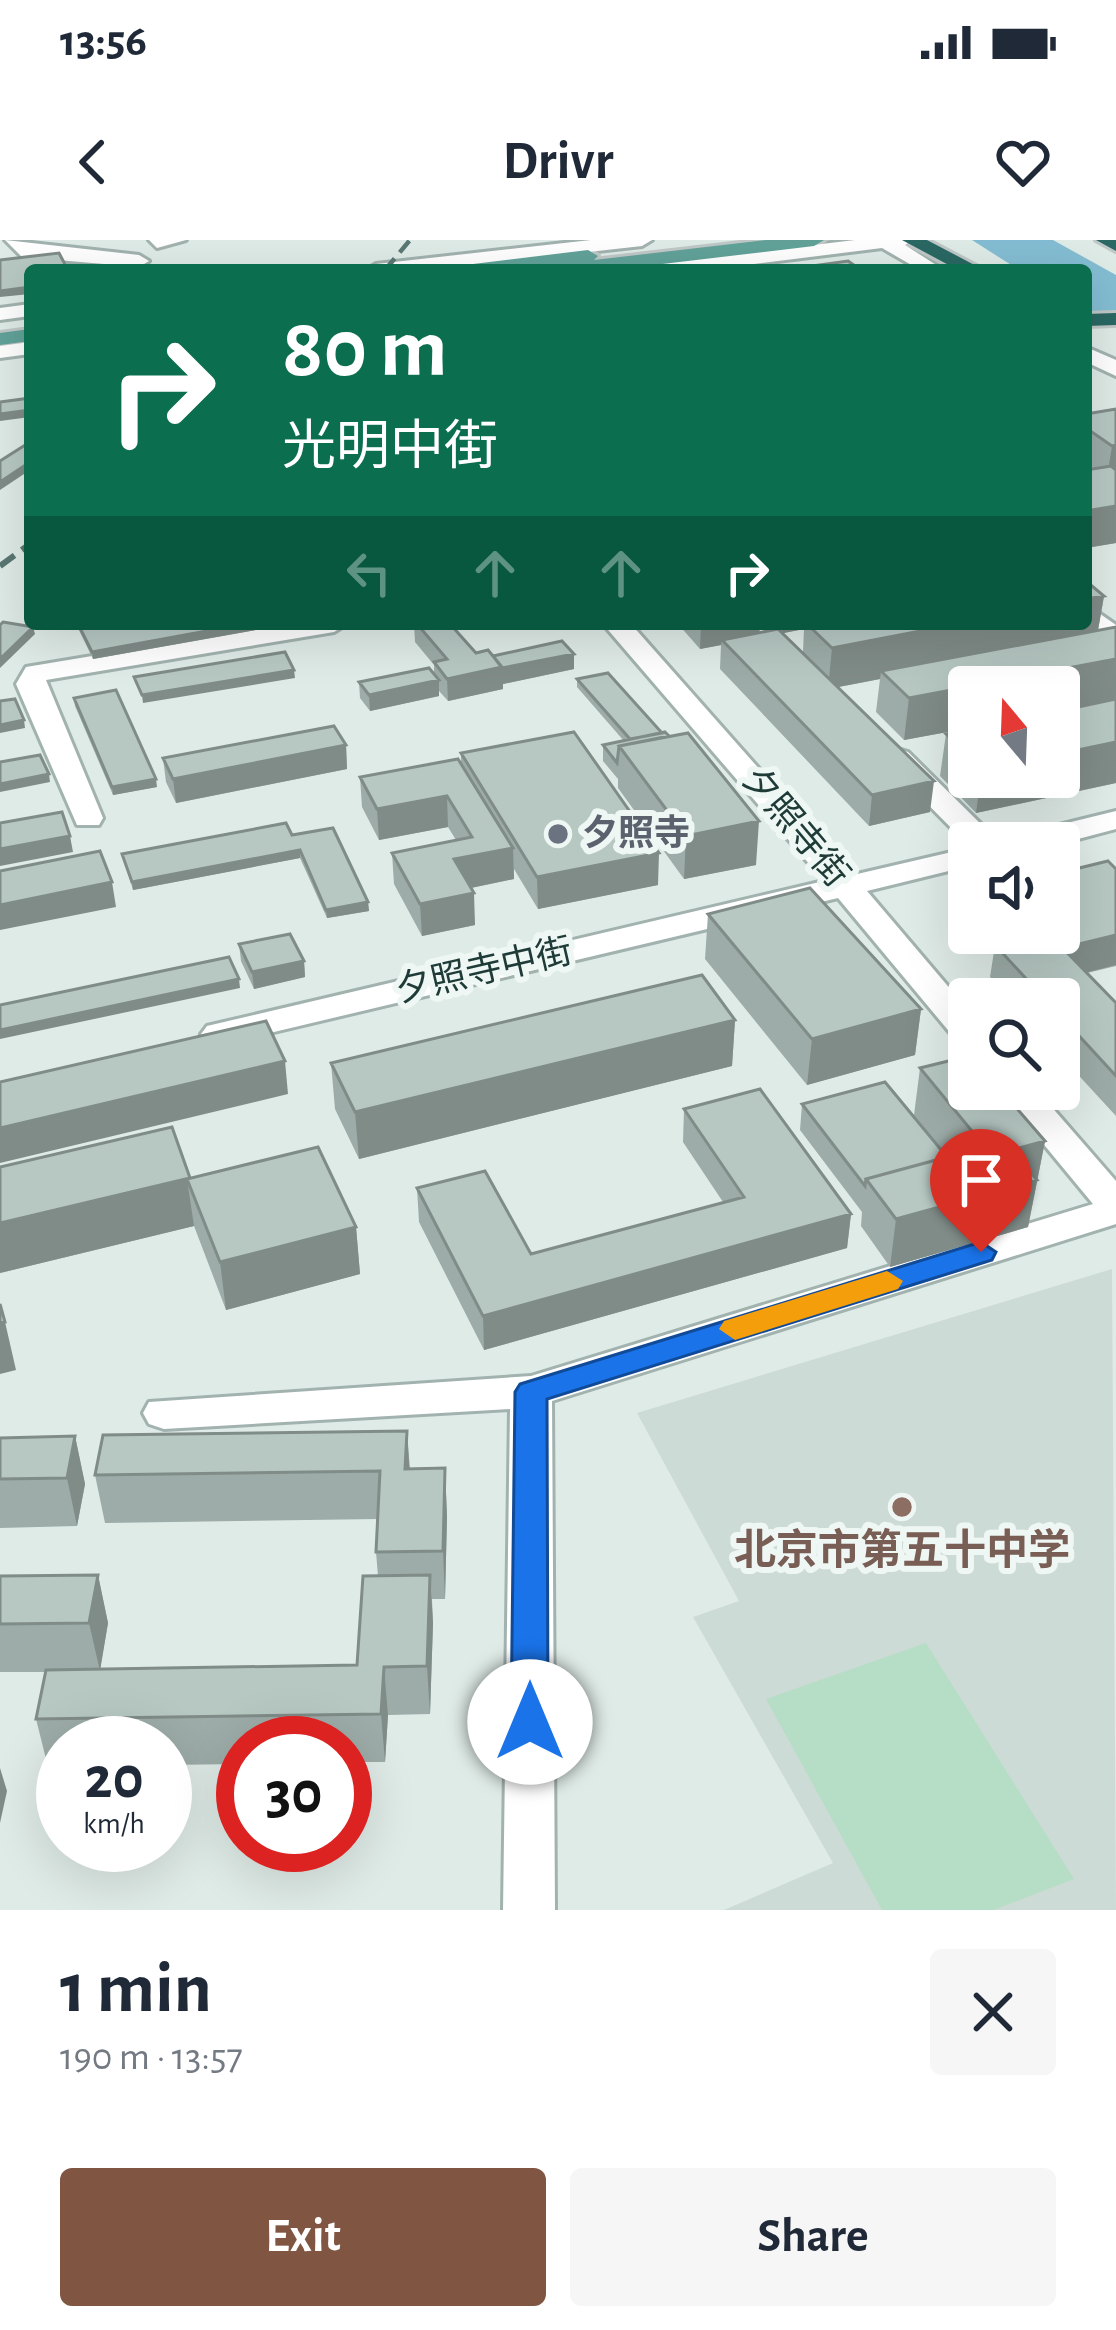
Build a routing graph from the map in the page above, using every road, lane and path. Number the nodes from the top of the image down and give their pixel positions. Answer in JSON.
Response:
{"nodes":[{"id":1,"x":642,"y":240,"type":"edge"},
{"id":2,"x":723,"y":240,"type":"edge"},
{"id":3,"x":814,"y":240,"type":"edge"},
{"id":4,"x":1106,"y":240,"type":"edge"},
{"id":5,"x":164,"y":241,"type":"edge"},
{"id":6,"x":890,"y":241,"type":"edge"},
{"id":7,"x":925,"y":242,"type":"edge"},
{"id":8,"x":12,"y":244,"type":"edge"},
{"id":9,"x":1116,"y":245,"type":"edge"},
{"id":10,"x":599,"y":260,"type":"junction"},
{"id":11,"x":131,"y":264,"type":"edge"},
{"id":12,"x":140,"y":264,"type":"edge"},
{"id":13,"x":429,"y":264,"type":"edge"},
{"id":14,"x":549,"y":264,"type":"edge"},
{"id":15,"x":585,"y":264,"type":"edge"},
{"id":16,"x":706,"y":264,"type":"edge"},
{"id":17,"x":925,"y":264,"type":"edge"},
{"id":18,"x":964,"y":264,"type":"edge"},
{"id":19,"x":1115,"y":320,"type":"edge"},
{"id":20,"x":1116,"y":345,"type":"edge"},
{"id":21,"x":1092,"y":617,"type":"edge"},
{"id":22,"x":298,"y":630,"type":"edge"},
{"id":23,"x":621,"y":630,"type":"edge"},
{"id":24,"x":1116,"y":639,"type":"edge"},
{"id":25,"x":882,"y":742,"type":"edge"},
{"id":26,"x":88,"y":818,"type":"dead end"},
{"id":27,"x":1116,"y":820,"type":"edge"},
{"id":28,"x":963,"y":822,"type":"edge"},
{"id":29,"x":1080,"y":829,"type":"edge"},
{"id":30,"x":948,"y":862,"type":"edge"},
{"id":31,"x":846,"y":888,"type":"junction"},
{"id":32,"x":948,"y":1008,"type":"edge"},
{"id":33,"x":182,"y":1044,"type":"edge"},
{"id":34,"x":1034,"y":1110,"type":"edge"},
{"id":35,"x":1116,"y":1208,"type":"edge"},
{"id":36,"x":531,"y":1392,"type":"junction"},
{"id":37,"x":164,"y":1413,"type":"dead end"},
{"id":38,"x":529,"y":1910,"type":"edge"}],
"edges":[{"from":1,"to":13,"type":"street"},
{"from":2,"to":10,"type":"main road"},
{"from":3,"to":10,"type":"main road"},
{"from":4,"to":9,"type":"highway"},
{"from":5,"to":12,"type":"street"},
{"from":6,"to":16,"type":"street"},
{"from":6,"to":17,"type":"street"},
{"from":7,"to":18,"type":"highway"},
{"from":8,"to":11,"type":"street"},
{"from":10,"to":14,"type":"main road"},
{"from":10,"to":15,"type":"main road"},
{"from":19,"to":20,"type":"highway"},
{"from":21,"to":24,"type":"street"},
{"from":22,"to":26,"type":"street"},
{"from":23,"to":31,"type":"street","name":"夕照寺街"},
{"from":25,"to":28,"type":"street"},
{"from":27,"to":29,"type":"street"},
{"from":30,"to":31,"type":"street","name":"夕照寺中街"},
{"from":31,"to":32,"type":"street","name":"夕照寺街"},
{"from":31,"to":33,"type":"street","name":"夕照寺中街"},
{"from":34,"to":35,"type":"street"},
{"from":35,"to":36,"type":"street"},
{"from":36,"to":37,"type":"street"},
{"from":36,"to":38,"type":"street"}]}
